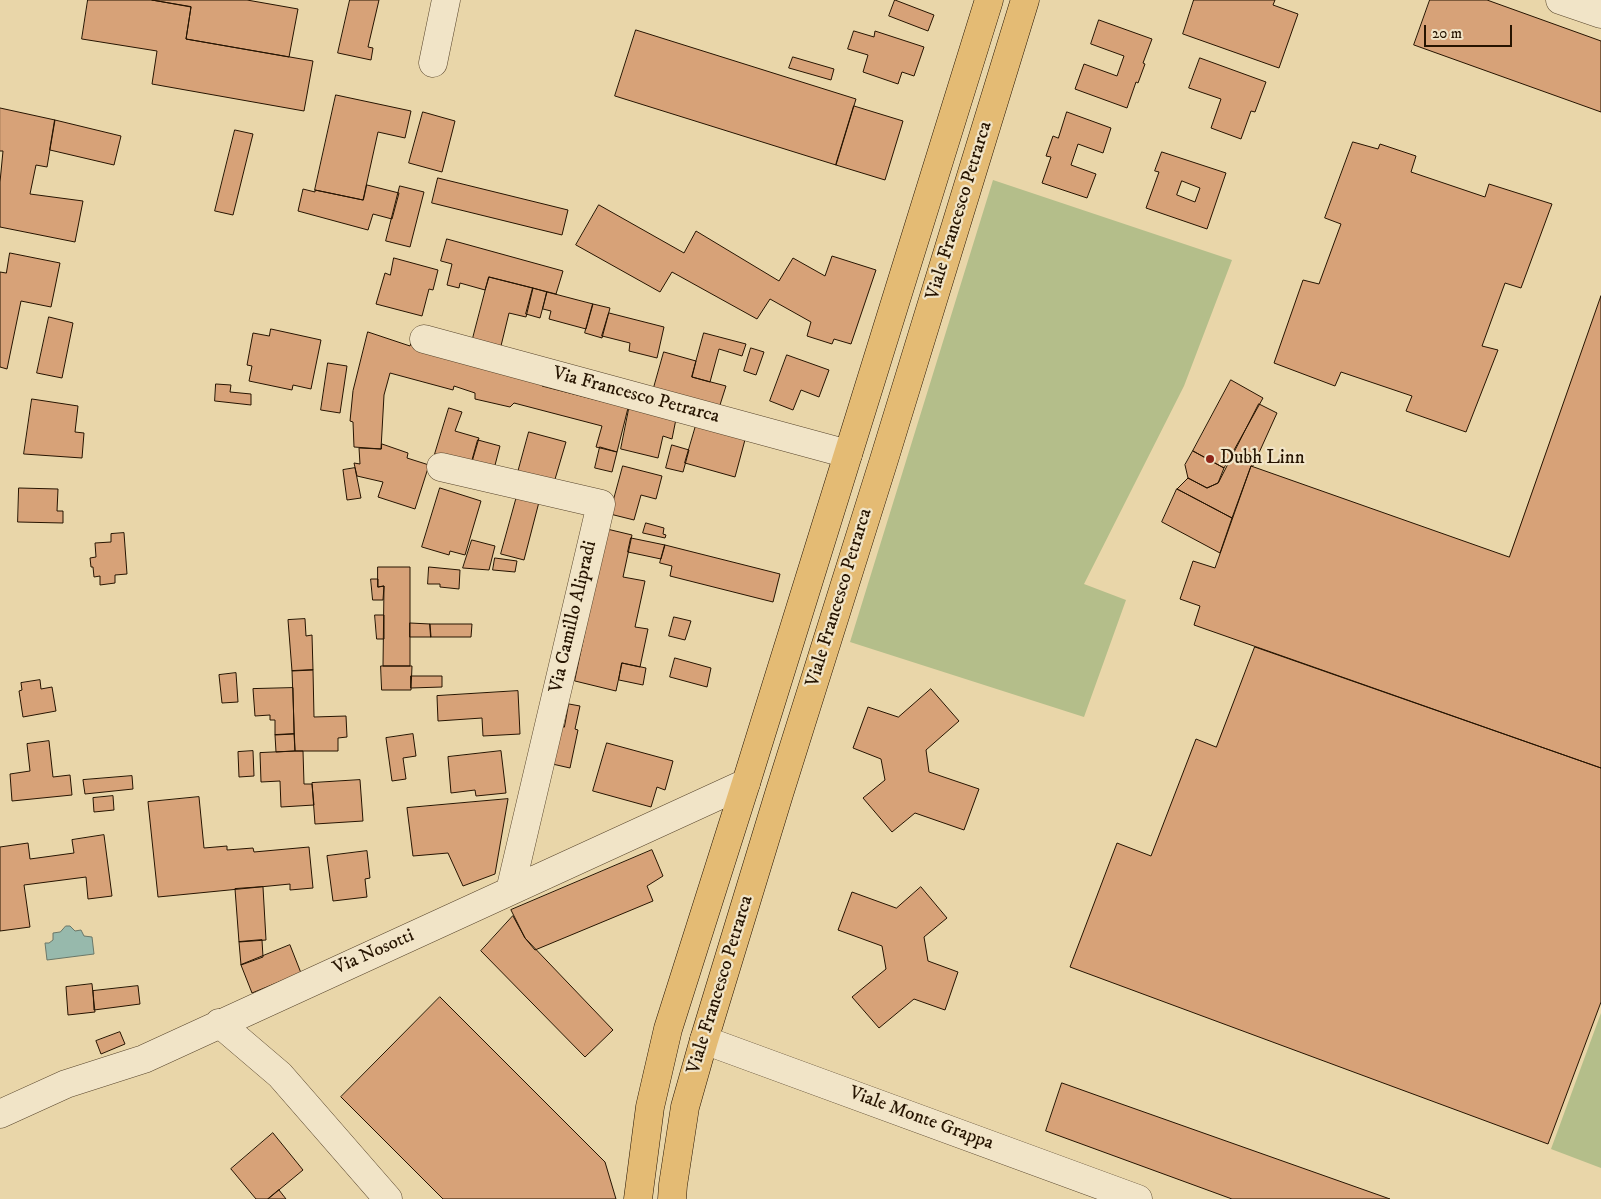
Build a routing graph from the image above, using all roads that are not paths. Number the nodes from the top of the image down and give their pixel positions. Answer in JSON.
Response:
{"nodes":[{"id":1,"x":446,"y":0,"type":"edge"},
{"id":2,"x":989,"y":0,"type":"edge"},
{"id":3,"x":1025,"y":0,"type":"edge"},
{"id":4,"x":1560,"y":0,"type":"edge"},
{"id":5,"x":1601,"y":14,"type":"edge"},
{"id":6,"x":432,"y":64,"type":"dead end"},
{"id":7,"x":424,"y":339,"type":"dead end"},
{"id":8,"x":848,"y":454,"type":"junction"},
{"id":9,"x":441,"y":467,"type":"dead end"},
{"id":10,"x":746,"y":783,"type":"junction"},
{"id":11,"x":510,"y":891,"type":"junction"},
{"id":12,"x":219,"y":1023,"type":"junction"},
{"id":13,"x":704,"y":1040,"type":"junction"},
{"id":14,"x":0,"y":1114,"type":"edge"},
{"id":15,"x":388,"y":1199,"type":"edge"},
{"id":16,"x":638,"y":1199,"type":"edge"},
{"id":17,"x":672,"y":1199,"type":"edge"},
{"id":18,"x":1138,"y":1199,"type":"edge"}],
"edges":[{"from":1,"to":6,"type":"street"},
{"from":2,"to":8,"type":"main road","name":"Viale Francesco Petrarca"},
{"from":3,"to":13,"type":"main road","name":"Viale Francesco Petrarca"},
{"from":4,"to":5,"type":"street"},
{"from":7,"to":8,"type":"street","name":"Via Francesco Petrarca"},
{"from":8,"to":10,"type":"main road","name":"Viale Francesco Petrarca"},
{"from":9,"to":11,"type":"street","name":"Via Camillo Alipradi"},
{"from":10,"to":11,"type":"street","name":"Via Nosotti"},
{"from":10,"to":16,"type":"main road","name":"Viale Francesco Petrarca"},
{"from":11,"to":12,"type":"street","name":"Via Nosotti"},
{"from":12,"to":14,"type":"street","name":"Via Nosotti"},
{"from":12,"to":15,"type":"street"},
{"from":13,"to":17,"type":"main road","name":"Viale Francesco Petrarca"},
{"from":13,"to":18,"type":"street","name":"Viale Monte Grappa"}]}
